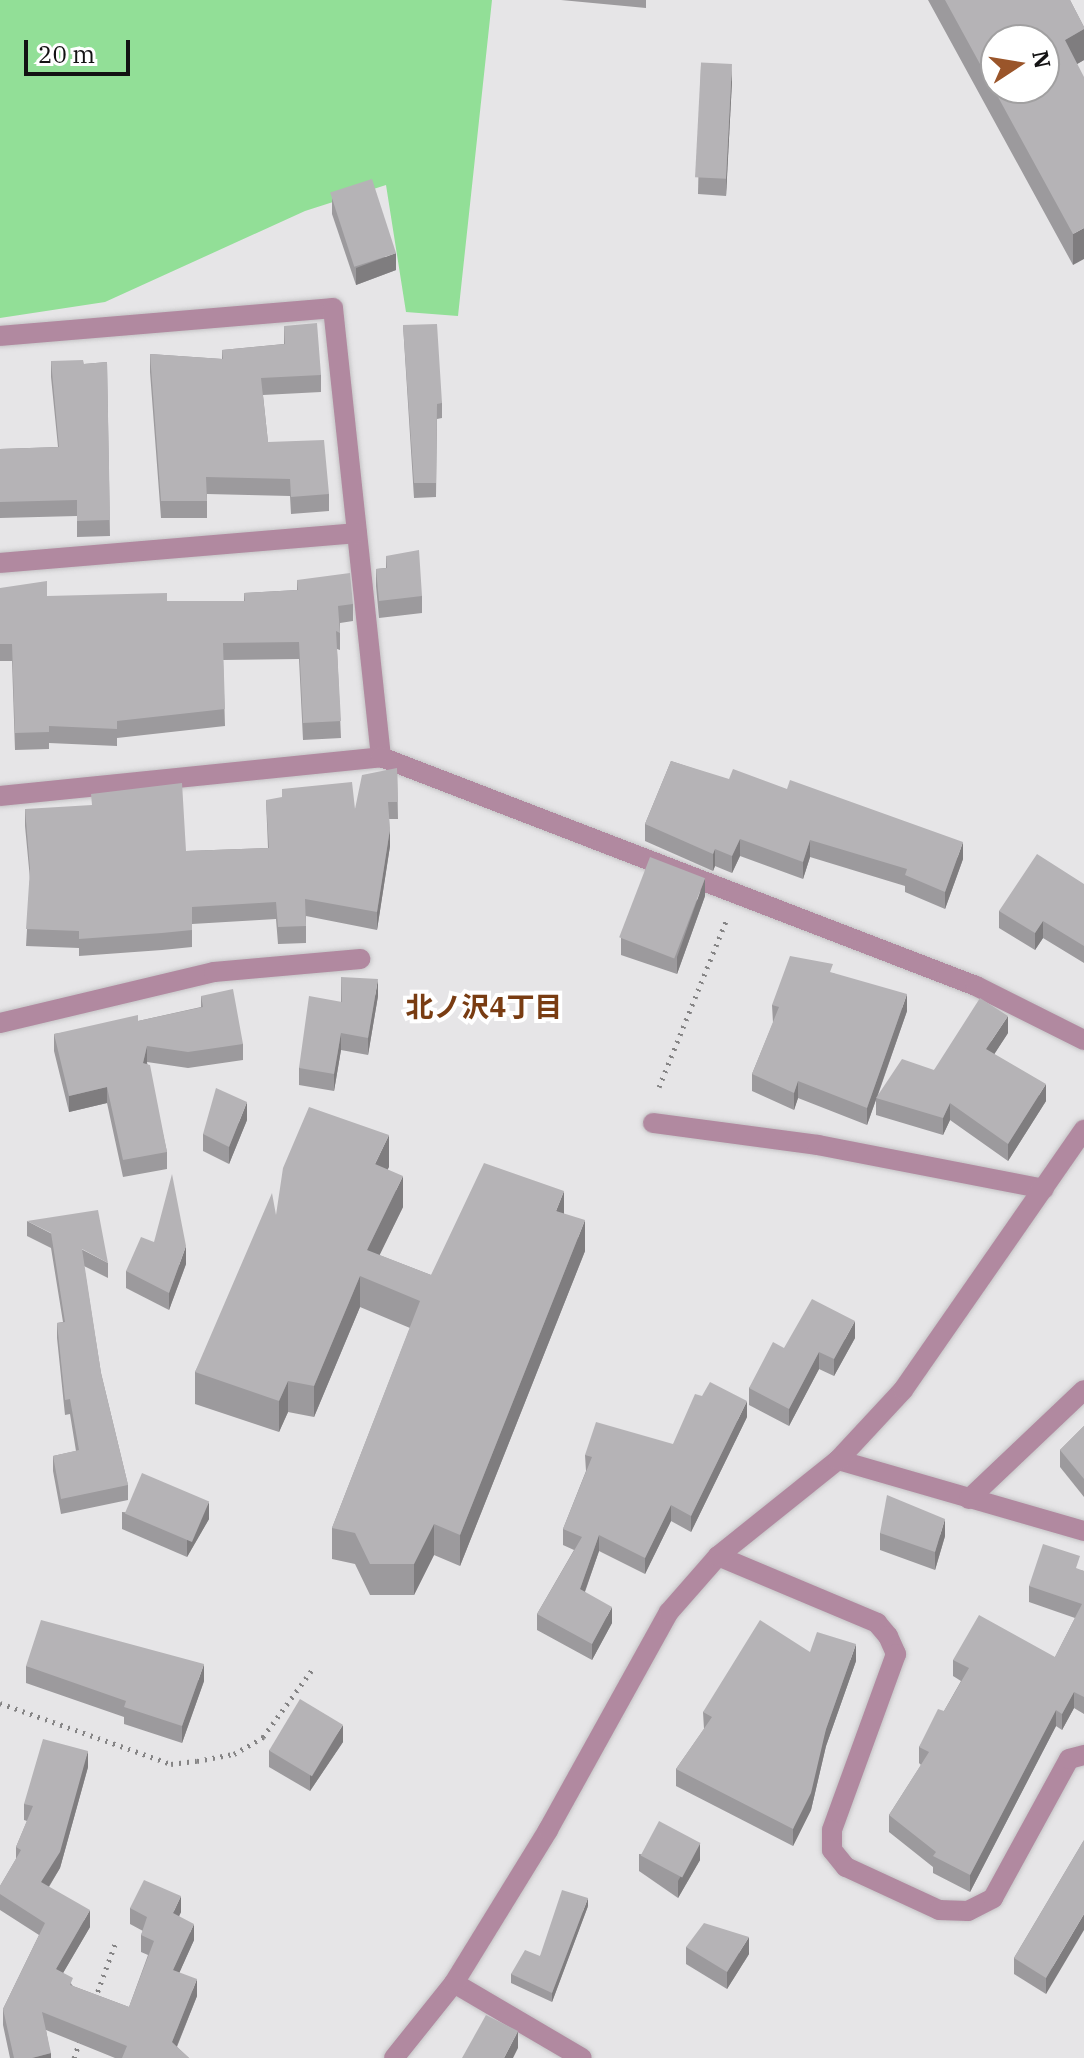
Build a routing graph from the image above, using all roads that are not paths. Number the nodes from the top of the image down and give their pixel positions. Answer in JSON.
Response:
{"nodes":[{"id":1,"x":0,"y":336,"type":"edge"},
{"id":2,"x":357,"y":533,"type":"junction"},
{"id":3,"x":0,"y":563,"type":"edge"},
{"id":4,"x":381,"y":757,"type":"junction"},
{"id":5,"x":0,"y":796,"type":"edge"},
{"id":6,"x":360,"y":959,"type":"dead end"},
{"id":7,"x":0,"y":1023,"type":"edge"},
{"id":8,"x":1084,"y":1040,"type":"edge"},
{"id":9,"x":653,"y":1123,"type":"dead end"},
{"id":10,"x":1084,"y":1130,"type":"edge"},
{"id":11,"x":1044,"y":1189,"type":"junction"},
{"id":12,"x":1084,"y":1390,"type":"edge"},
{"id":13,"x":838,"y":1460,"type":"junction"},
{"id":14,"x":969,"y":1499,"type":"junction"},
{"id":15,"x":1084,"y":1531,"type":"edge"},
{"id":16,"x":718,"y":1556,"type":"junction"},
{"id":17,"x":1084,"y":1755,"type":"edge"},
{"id":18,"x":454,"y":1983,"type":"junction"},
{"id":19,"x":394,"y":2058,"type":"edge"},
{"id":20,"x":582,"y":2058,"type":"edge"}],
"edges":[{"from":1,"to":2,"type":"street"},
{"from":2,"to":3,"type":"street"},
{"from":2,"to":4,"type":"street"},
{"from":4,"to":5,"type":"street"},
{"from":4,"to":8,"type":"street"},
{"from":6,"to":7,"type":"street"},
{"from":9,"to":11,"type":"street"},
{"from":10,"to":11,"type":"street"},
{"from":11,"to":13,"type":"street"},
{"from":12,"to":14,"type":"street"},
{"from":13,"to":14,"type":"street"},
{"from":13,"to":16,"type":"street"},
{"from":14,"to":15,"type":"street"},
{"from":16,"to":17,"type":"street"},
{"from":16,"to":18,"type":"street"},
{"from":18,"to":19,"type":"street"},
{"from":18,"to":20,"type":"street"}]}
